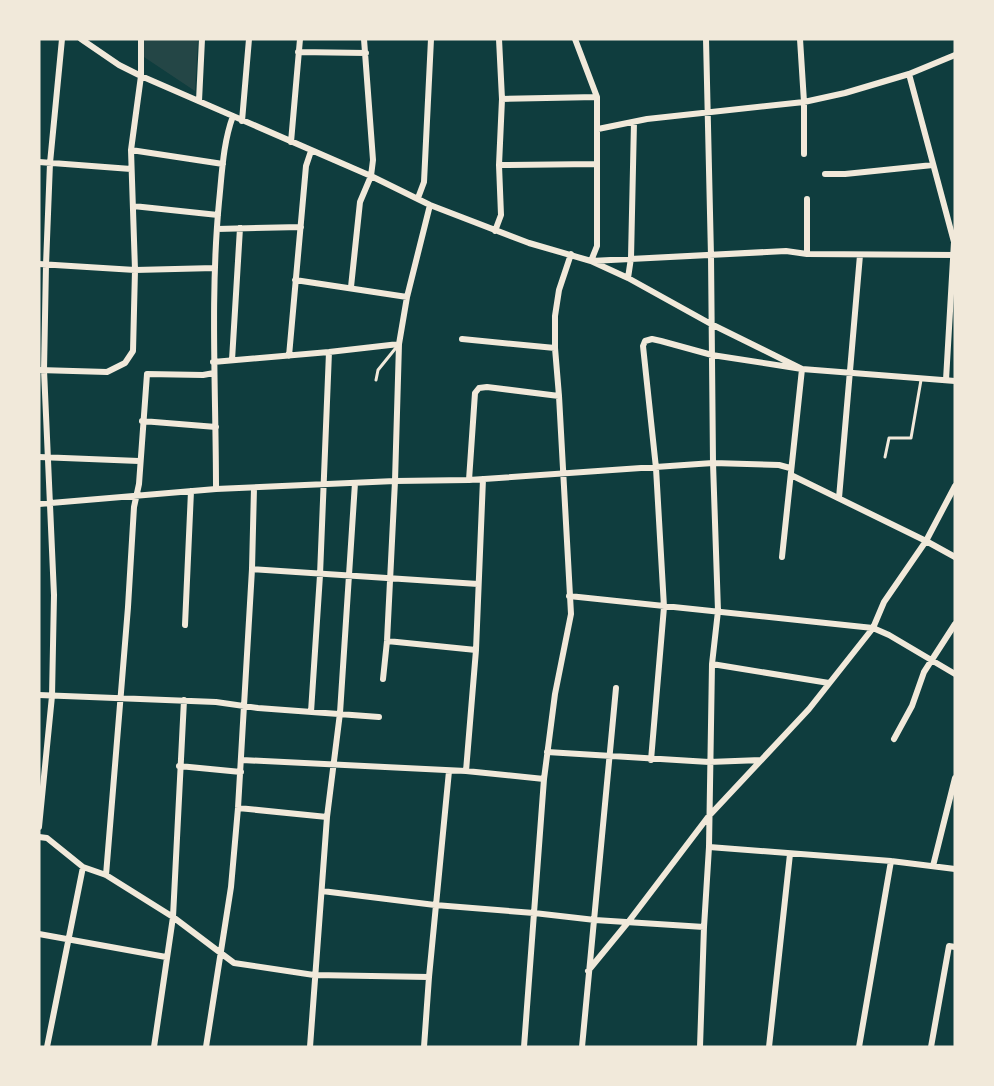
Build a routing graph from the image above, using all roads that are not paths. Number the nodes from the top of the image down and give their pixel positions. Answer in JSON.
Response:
{"nodes":[{"id":1,"x":62,"y":39,"type":"edge"},
{"id":2,"x":81,"y":39,"type":"edge"},
{"id":3,"x":141,"y":39,"type":"edge"},
{"id":4,"x":202,"y":39,"type":"edge"},
{"id":5,"x":249,"y":39,"type":"edge"},
{"id":6,"x":300,"y":39,"type":"edge"},
{"id":7,"x":364,"y":39,"type":"edge"},
{"id":8,"x":431,"y":39,"type":"edge"},
{"id":9,"x":499,"y":39,"type":"edge"},
{"id":10,"x":575,"y":39,"type":"edge"},
{"id":11,"x":706,"y":39,"type":"edge"},
{"id":12,"x":800,"y":39,"type":"edge"},
{"id":13,"x":88,"y":42,"type":"edge"},
{"id":14,"x":298,"y":52,"type":"junction"},
{"id":15,"x":366,"y":53,"type":"junction"},
{"id":16,"x":955,"y":55,"type":"edge"},
{"id":17,"x":909,"y":74,"type":"junction"},
{"id":18,"x":141,"y":76,"type":"junction"},
{"id":19,"x":597,"y":97,"type":"junction"},
{"id":20,"x":502,"y":99,"type":"junction"},
{"id":21,"x":199,"y":101,"type":"junction"},
{"id":22,"x":804,"y":102,"type":"junction"},
{"id":23,"x":706,"y":114,"type":"junction"},
{"id":24,"x":233,"y":116,"type":"junction"},
{"id":25,"x":242,"y":121,"type":"junction"},
{"id":26,"x":634,"y":122,"type":"junction"},
{"id":27,"x":598,"y":129,"type":"junction"},
{"id":28,"x":291,"y":142,"type":"junction"},
{"id":29,"x":131,"y":150,"type":"junction"},
{"id":30,"x":311,"y":151,"type":"junction"},
{"id":31,"x":804,"y":154,"type":"dead end"},
{"id":32,"x":39,"y":162,"type":"edge"},
{"id":33,"x":50,"y":163,"type":"junction"},
{"id":34,"x":223,"y":164,"type":"junction"},
{"id":35,"x":596,"y":164,"type":"junction"},
{"id":36,"x":499,"y":165,"type":"junction"},
{"id":37,"x":933,"y":165,"type":"junction"},
{"id":38,"x":131,"y":169,"type":"junction"},
{"id":39,"x":825,"y":174,"type":"dead end"},
{"id":40,"x":371,"y":176,"type":"junction"},
{"id":41,"x":418,"y":198,"type":"junction"},
{"id":42,"x":807,"y":199,"type":"dead end"},
{"id":43,"x":430,"y":205,"type":"junction"},
{"id":44,"x":133,"y":207,"type":"junction"},
{"id":45,"x":218,"y":215,"type":"junction"},
{"id":46,"x":301,"y":227,"type":"junction"},
{"id":47,"x":240,"y":228,"type":"junction"},
{"id":48,"x":217,"y":229,"type":"junction"},
{"id":49,"x":495,"y":231,"type":"junction"},
{"id":50,"x":571,"y":254,"type":"junction"},
{"id":51,"x":807,"y":254,"type":"junction"},
{"id":52,"x":860,"y":255,"type":"junction"},
{"id":53,"x":955,"y":255,"type":"edge"},
{"id":54,"x":711,"y":256,"type":"junction"},
{"id":55,"x":631,"y":258,"type":"junction"},
{"id":56,"x":591,"y":261,"type":"junction"},
{"id":57,"x":42,"y":264,"type":"edge"},
{"id":58,"x":215,"y":268,"type":"junction"},
{"id":59,"x":135,"y":270,"type":"junction"},
{"id":60,"x":628,"y":278,"type":"junction"},
{"id":61,"x":295,"y":280,"type":"junction"},
{"id":62,"x":351,"y":287,"type":"junction"},
{"id":63,"x":407,"y":297,"type":"junction"},
{"id":64,"x":711,"y":324,"type":"junction"},
{"id":65,"x":462,"y":339,"type":"dead end"},
{"id":66,"x":399,"y":344,"type":"junction"},
{"id":67,"x":555,"y":348,"type":"junction"},
{"id":68,"x":329,"y":352,"type":"junction"},
{"id":69,"x":712,"y":355,"type":"junction"},
{"id":70,"x":289,"y":356,"type":"junction"},
{"id":71,"x":232,"y":360,"type":"junction"},
{"id":72,"x":213,"y":362,"type":"junction"},
{"id":73,"x":802,"y":369,"type":"junction"},
{"id":74,"x":42,"y":370,"type":"edge"},
{"id":75,"x":850,"y":372,"type":"junction"},
{"id":76,"x":214,"y":373,"type":"junction"},
{"id":77,"x":922,"y":378,"type":"junction"},
{"id":78,"x":376,"y":380,"type":"dead end"},
{"id":79,"x":946,"y":380,"type":"junction"},
{"id":80,"x":955,"y":381,"type":"edge"},
{"id":81,"x":560,"y":396,"type":"junction"},
{"id":82,"x":142,"y":421,"type":"junction"},
{"id":83,"x":216,"y":427,"type":"junction"},
{"id":84,"x":39,"y":457,"type":"edge"},
{"id":85,"x":49,"y":457,"type":"junction"},
{"id":86,"x":885,"y":457,"type":"dead end"},
{"id":87,"x":139,"y":461,"type":"junction"},
{"id":88,"x":712,"y":463,"type":"junction"},
{"id":89,"x":656,"y":468,"type":"junction"},
{"id":90,"x":790,"y":471,"type":"junction"},
{"id":91,"x":564,"y":474,"type":"junction"},
{"id":92,"x":483,"y":479,"type":"junction"},
{"id":93,"x":469,"y":480,"type":"junction"},
{"id":94,"x":395,"y":481,"type":"junction"},
{"id":95,"x":355,"y":483,"type":"junction"},
{"id":96,"x":324,"y":484,"type":"junction"},
{"id":97,"x":955,"y":486,"type":"edge"},
{"id":98,"x":254,"y":488,"type":"junction"},
{"id":99,"x":216,"y":489,"type":"junction"},
{"id":100,"x":191,"y":492,"type":"junction"},
{"id":101,"x":136,"y":495,"type":"junction"},
{"id":102,"x":839,"y":498,"type":"junction"},
{"id":103,"x":50,"y":503,"type":"junction"},
{"id":104,"x":39,"y":504,"type":"edge"},
{"id":105,"x":926,"y":541,"type":"junction"},
{"id":106,"x":782,"y":557,"type":"dead end"},
{"id":107,"x":955,"y":557,"type":"edge"},
{"id":108,"x":252,"y":569,"type":"junction"},
{"id":109,"x":321,"y":575,"type":"junction"},
{"id":110,"x":348,"y":576,"type":"junction"},
{"id":111,"x":390,"y":578,"type":"junction"},
{"id":112,"x":478,"y":584,"type":"junction"},
{"id":113,"x":569,"y":596,"type":"junction"},
{"id":114,"x":664,"y":607,"type":"junction"},
{"id":115,"x":718,"y":611,"type":"junction"},
{"id":116,"x":955,"y":624,"type":"edge"},
{"id":117,"x":185,"y":625,"type":"dead end"},
{"id":118,"x":873,"y":628,"type":"junction"},
{"id":119,"x":387,"y":641,"type":"junction"},
{"id":120,"x":476,"y":650,"type":"junction"},
{"id":121,"x":933,"y":660,"type":"junction"},
{"id":122,"x":712,"y":664,"type":"junction"},
{"id":123,"x":955,"y":674,"type":"edge"},
{"id":124,"x":383,"y":678,"type":"dead end"},
{"id":125,"x":829,"y":684,"type":"junction"},
{"id":126,"x":616,"y":688,"type":"dead end"},
{"id":127,"x":39,"y":695,"type":"edge"},
{"id":128,"x":52,"y":696,"type":"junction"},
{"id":129,"x":121,"y":699,"type":"junction"},
{"id":130,"x":184,"y":700,"type":"junction"},
{"id":131,"x":243,"y":705,"type":"junction"},
{"id":132,"x":310,"y":712,"type":"junction"},
{"id":133,"x":340,"y":713,"type":"junction"},
{"id":134,"x":379,"y":717,"type":"dead end"},
{"id":135,"x":894,"y":739,"type":"dead end"},
{"id":136,"x":547,"y":752,"type":"junction"},
{"id":137,"x":608,"y":757,"type":"junction"},
{"id":138,"x":762,"y":759,"type":"junction"},
{"id":139,"x":242,"y":760,"type":"junction"},
{"id":140,"x":651,"y":760,"type":"junction"},
{"id":141,"x":709,"y":762,"type":"junction"},
{"id":142,"x":332,"y":764,"type":"junction"},
{"id":143,"x":179,"y":766,"type":"junction"},
{"id":144,"x":449,"y":771,"type":"junction"},
{"id":145,"x":466,"y":771,"type":"junction"},
{"id":146,"x":241,"y":772,"type":"junction"},
{"id":147,"x":955,"y":778,"type":"edge"},
{"id":148,"x":544,"y":779,"type":"junction"},
{"id":149,"x":238,"y":808,"type":"junction"},
{"id":150,"x":40,"y":810,"type":"edge"},
{"id":151,"x":327,"y":817,"type":"junction"},
{"id":152,"x":708,"y":817,"type":"junction"},
{"id":153,"x":39,"y":827,"type":"edge"},
{"id":154,"x":39,"y":837,"type":"edge"},
{"id":155,"x":709,"y":847,"type":"junction"},
{"id":156,"x":790,"y":854,"type":"junction"},
{"id":157,"x":891,"y":861,"type":"junction"},
{"id":158,"x":933,"y":866,"type":"junction"},
{"id":159,"x":83,"y":867,"type":"junction"},
{"id":160,"x":955,"y":869,"type":"edge"},
{"id":161,"x":106,"y":875,"type":"junction"},
{"id":162,"x":322,"y":891,"type":"junction"},
{"id":163,"x":435,"y":905,"type":"junction"},
{"id":164,"x":534,"y":913,"type":"junction"},
{"id":165,"x":173,"y":917,"type":"junction"},
{"id":166,"x":595,"y":920,"type":"junction"},
{"id":167,"x":629,"y":921,"type":"junction"},
{"id":168,"x":704,"y":927,"type":"junction"},
{"id":169,"x":39,"y":934,"type":"edge"},
{"id":170,"x":68,"y":939,"type":"junction"},
{"id":171,"x":952,"y":947,"type":"edge"},
{"id":172,"x":220,"y":952,"type":"junction"},
{"id":173,"x":166,"y":957,"type":"junction"},
{"id":174,"x":588,"y":971,"type":"junction"},
{"id":175,"x":314,"y":975,"type":"junction"},
{"id":176,"x":429,"y":977,"type":"junction"},
{"id":177,"x":47,"y":1047,"type":"edge"},
{"id":178,"x":154,"y":1047,"type":"edge"},
{"id":179,"x":206,"y":1047,"type":"edge"},
{"id":180,"x":310,"y":1047,"type":"edge"},
{"id":181,"x":424,"y":1047,"type":"edge"},
{"id":182,"x":524,"y":1047,"type":"edge"},
{"id":183,"x":582,"y":1047,"type":"edge"},
{"id":184,"x":700,"y":1047,"type":"edge"},
{"id":185,"x":769,"y":1047,"type":"edge"},
{"id":186,"x":859,"y":1047,"type":"edge"},
{"id":187,"x":930,"y":1047,"type":"edge"}],
"edges":[{"from":1,"to":33,"type":"street"},
{"from":2,"to":13,"type":"street"},
{"from":3,"to":18,"type":"street"},
{"from":4,"to":21,"type":"street"},
{"from":5,"to":25,"type":"street"},
{"from":6,"to":14,"type":"street"},
{"from":7,"to":15,"type":"street"},
{"from":8,"to":41,"type":"street"},
{"from":9,"to":20,"type":"street"},
{"from":10,"to":19,"type":"street"},
{"from":11,"to":23,"type":"street"},
{"from":12,"to":22,"type":"street"},
{"from":13,"to":18,"type":"street"},
{"from":14,"to":15,"type":"street"},
{"from":14,"to":28,"type":"street"},
{"from":15,"to":40,"type":"street"},
{"from":16,"to":17,"type":"street"},
{"from":17,"to":22,"type":"street"},
{"from":17,"to":37,"type":"street"},
{"from":18,"to":21,"type":"street"},
{"from":18,"to":29,"type":"street"},
{"from":19,"to":20,"type":"street"},
{"from":19,"to":27,"type":"street"},
{"from":20,"to":36,"type":"street"},
{"from":21,"to":24,"type":"street"},
{"from":22,"to":23,"type":"street"},
{"from":22,"to":31,"type":"street"},
{"from":23,"to":26,"type":"street"},
{"from":23,"to":54,"type":"street"},
{"from":24,"to":25,"type":"street"},
{"from":24,"to":34,"type":"street"},
{"from":25,"to":28,"type":"street"},
{"from":26,"to":27,"type":"street"},
{"from":26,"to":55,"type":"street"},
{"from":27,"to":35,"type":"street"},
{"from":28,"to":30,"type":"street"},
{"from":29,"to":34,"type":"street"},
{"from":29,"to":38,"type":"street"},
{"from":30,"to":40,"type":"street"},
{"from":30,"to":46,"type":"street"},
{"from":32,"to":33,"type":"street"},
{"from":33,"to":38,"type":"street"},
{"from":33,"to":57,"type":"street"},
{"from":34,"to":45,"type":"street"},
{"from":35,"to":36,"type":"street"},
{"from":35,"to":56,"type":"street"},
{"from":36,"to":49,"type":"street"},
{"from":37,"to":39,"type":"street"},
{"from":37,"to":53,"type":"street"},
{"from":38,"to":44,"type":"street"},
{"from":40,"to":41,"type":"street"},
{"from":40,"to":62,"type":"street"},
{"from":41,"to":43,"type":"street"},
{"from":42,"to":51,"type":"street"},
{"from":43,"to":49,"type":"street"},
{"from":43,"to":63,"type":"street"},
{"from":44,"to":45,"type":"street"},
{"from":44,"to":59,"type":"street"},
{"from":45,"to":48,"type":"street"},
{"from":46,"to":47,"type":"street"},
{"from":46,"to":61,"type":"street"},
{"from":47,"to":48,"type":"street"},
{"from":47,"to":71,"type":"street"},
{"from":48,"to":58,"type":"street"},
{"from":49,"to":50,"type":"street"},
{"from":50,"to":56,"type":"street"},
{"from":50,"to":67,"type":"street"},
{"from":51,"to":52,"type":"street"},
{"from":51,"to":54,"type":"street"},
{"from":52,"to":53,"type":"street"},
{"from":52,"to":75,"type":"street"},
{"from":53,"to":79,"type":"street"},
{"from":54,"to":55,"type":"street"},
{"from":54,"to":64,"type":"street"},
{"from":55,"to":56,"type":"street"},
{"from":55,"to":60,"type":"street"},
{"from":56,"to":60,"type":"street"},
{"from":57,"to":59,"type":"street"},
{"from":57,"to":74,"type":"street"},
{"from":58,"to":59,"type":"street"},
{"from":58,"to":72,"type":"street"},
{"from":59,"to":74,"type":"street"},
{"from":60,"to":64,"type":"street"},
{"from":61,"to":62,"type":"street"},
{"from":61,"to":70,"type":"street"},
{"from":62,"to":63,"type":"street"},
{"from":63,"to":66,"type":"street"},
{"from":64,"to":69,"type":"street"},
{"from":64,"to":73,"type":"street"},
{"from":65,"to":67,"type":"street"},
{"from":66,"to":68,"type":"street"},
{"from":66,"to":78,"type":"lane"},
{"from":66,"to":94,"type":"street"},
{"from":67,"to":81,"type":"street"},
{"from":68,"to":70,"type":"street"},
{"from":68,"to":96,"type":"street"},
{"from":69,"to":73,"type":"street"},
{"from":69,"to":88,"type":"street"},
{"from":69,"to":89,"type":"street"},
{"from":70,"to":71,"type":"street"},
{"from":71,"to":72,"type":"street"},
{"from":72,"to":76,"type":"street"},
{"from":73,"to":75,"type":"street"},
{"from":73,"to":90,"type":"street"},
{"from":74,"to":85,"type":"street"},
{"from":75,"to":77,"type":"street"},
{"from":75,"to":102,"type":"street"},
{"from":76,"to":82,"type":"street"},
{"from":76,"to":83,"type":"street"},
{"from":77,"to":79,"type":"street"},
{"from":77,"to":86,"type":"lane"},
{"from":79,"to":80,"type":"street"},
{"from":81,"to":91,"type":"street"},
{"from":81,"to":93,"type":"street"},
{"from":82,"to":83,"type":"street"},
{"from":82,"to":87,"type":"street"},
{"from":83,"to":99,"type":"street"},
{"from":84,"to":85,"type":"street"},
{"from":85,"to":87,"type":"street"},
{"from":85,"to":103,"type":"street"},
{"from":87,"to":101,"type":"street"},
{"from":88,"to":89,"type":"street"},
{"from":88,"to":90,"type":"street"},
{"from":88,"to":115,"type":"street"},
{"from":89,"to":91,"type":"street"},
{"from":89,"to":114,"type":"street"},
{"from":90,"to":102,"type":"street"},
{"from":90,"to":106,"type":"street"},
{"from":91,"to":92,"type":"street"},
{"from":91,"to":113,"type":"street"},
{"from":92,"to":93,"type":"street"},
{"from":92,"to":112,"type":"street"},
{"from":93,"to":94,"type":"street"},
{"from":94,"to":95,"type":"street"},
{"from":94,"to":111,"type":"street"},
{"from":95,"to":96,"type":"street"},
{"from":95,"to":110,"type":"street"},
{"from":96,"to":98,"type":"street"},
{"from":96,"to":109,"type":"street"},
{"from":97,"to":105,"type":"street"},
{"from":98,"to":99,"type":"street"},
{"from":98,"to":108,"type":"street"},
{"from":99,"to":100,"type":"street"},
{"from":100,"to":101,"type":"street"},
{"from":100,"to":117,"type":"street"},
{"from":101,"to":103,"type":"street"},
{"from":101,"to":129,"type":"street"},
{"from":102,"to":105,"type":"street"},
{"from":103,"to":104,"type":"street"},
{"from":103,"to":128,"type":"street"},
{"from":105,"to":107,"type":"street"},
{"from":105,"to":118,"type":"street"},
{"from":108,"to":109,"type":"street"},
{"from":108,"to":131,"type":"street"},
{"from":109,"to":110,"type":"street"},
{"from":109,"to":132,"type":"street"},
{"from":110,"to":111,"type":"street"},
{"from":110,"to":133,"type":"street"},
{"from":111,"to":112,"type":"street"},
{"from":111,"to":119,"type":"street"},
{"from":112,"to":120,"type":"street"},
{"from":113,"to":114,"type":"street"},
{"from":113,"to":136,"type":"street"},
{"from":114,"to":115,"type":"street"},
{"from":114,"to":140,"type":"street"},
{"from":115,"to":118,"type":"street"},
{"from":115,"to":122,"type":"street"},
{"from":116,"to":121,"type":"street"},
{"from":118,"to":121,"type":"street"},
{"from":118,"to":125,"type":"street"},
{"from":119,"to":120,"type":"street"},
{"from":119,"to":124,"type":"street"},
{"from":120,"to":145,"type":"street"},
{"from":121,"to":123,"type":"street"},
{"from":121,"to":135,"type":"street"},
{"from":122,"to":125,"type":"street"},
{"from":122,"to":141,"type":"street"},
{"from":125,"to":138,"type":"street"},
{"from":126,"to":137,"type":"street"},
{"from":127,"to":128,"type":"street"},
{"from":128,"to":129,"type":"street"},
{"from":128,"to":150,"type":"street"},
{"from":129,"to":130,"type":"street"},
{"from":129,"to":161,"type":"street"},
{"from":130,"to":131,"type":"street"},
{"from":130,"to":143,"type":"street"},
{"from":131,"to":132,"type":"street"},
{"from":131,"to":139,"type":"street"},
{"from":132,"to":133,"type":"street"},
{"from":133,"to":134,"type":"street"},
{"from":133,"to":142,"type":"street"},
{"from":136,"to":137,"type":"street"},
{"from":136,"to":148,"type":"street"},
{"from":137,"to":140,"type":"street"},
{"from":137,"to":166,"type":"street"},
{"from":138,"to":141,"type":"street"},
{"from":138,"to":152,"type":"street"},
{"from":139,"to":142,"type":"street"},
{"from":139,"to":146,"type":"street"},
{"from":140,"to":141,"type":"street"},
{"from":141,"to":152,"type":"street"},
{"from":142,"to":144,"type":"street"},
{"from":142,"to":151,"type":"street"},
{"from":143,"to":146,"type":"street"},
{"from":143,"to":165,"type":"street"},
{"from":144,"to":145,"type":"street"},
{"from":144,"to":163,"type":"street"},
{"from":145,"to":148,"type":"street"},
{"from":146,"to":149,"type":"street"},
{"from":147,"to":158,"type":"street"},
{"from":148,"to":164,"type":"street"},
{"from":149,"to":151,"type":"street"},
{"from":149,"to":172,"type":"street"},
{"from":150,"to":153,"type":"street"},
{"from":151,"to":162,"type":"street"},
{"from":152,"to":155,"type":"street"},
{"from":152,"to":167,"type":"street"},
{"from":154,"to":159,"type":"street"},
{"from":155,"to":156,"type":"street"},
{"from":155,"to":168,"type":"street"},
{"from":156,"to":157,"type":"street"},
{"from":156,"to":185,"type":"street"},
{"from":157,"to":158,"type":"street"},
{"from":157,"to":186,"type":"street"},
{"from":158,"to":160,"type":"street"},
{"from":159,"to":161,"type":"street"},
{"from":159,"to":170,"type":"street"},
{"from":161,"to":165,"type":"street"},
{"from":162,"to":163,"type":"street"},
{"from":162,"to":175,"type":"street"},
{"from":163,"to":164,"type":"street"},
{"from":163,"to":176,"type":"street"},
{"from":164,"to":166,"type":"street"},
{"from":164,"to":182,"type":"street"},
{"from":165,"to":172,"type":"street"},
{"from":165,"to":173,"type":"street"},
{"from":166,"to":167,"type":"street"},
{"from":166,"to":174,"type":"street"},
{"from":167,"to":168,"type":"street"},
{"from":167,"to":174,"type":"street"},
{"from":168,"to":184,"type":"street"},
{"from":169,"to":170,"type":"street"},
{"from":170,"to":173,"type":"street"},
{"from":170,"to":177,"type":"street"},
{"from":171,"to":187,"type":"street"},
{"from":172,"to":175,"type":"street"},
{"from":172,"to":179,"type":"street"},
{"from":173,"to":178,"type":"street"},
{"from":174,"to":183,"type":"street"},
{"from":175,"to":176,"type":"street"},
{"from":175,"to":180,"type":"street"},
{"from":176,"to":181,"type":"street"}]}
